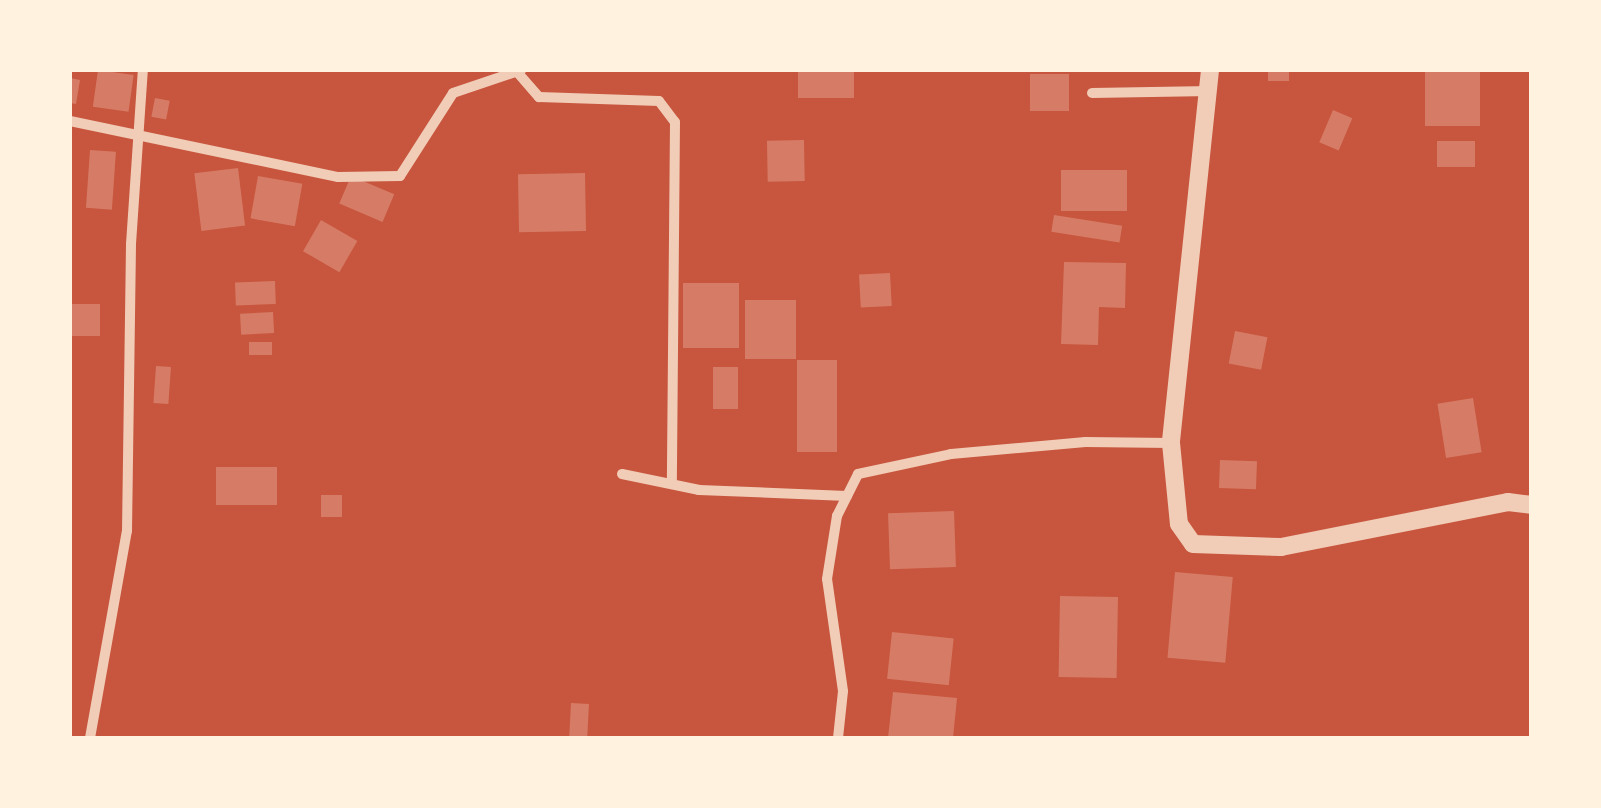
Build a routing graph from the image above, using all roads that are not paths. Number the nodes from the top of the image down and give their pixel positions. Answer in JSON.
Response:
{"nodes":[{"id":1,"x":143,"y":70,"type":"edge"},
{"id":2,"x":1210,"y":70,"type":"edge"},
{"id":3,"x":520,"y":72,"type":"edge"},
{"id":4,"x":1211,"y":91,"type":"junction"},
{"id":5,"x":1092,"y":94,"type":"dead end"},
{"id":6,"x":70,"y":120,"type":"edge"},
{"id":7,"x":137,"y":130,"type":"junction"},
{"id":8,"x":1172,"y":443,"type":"junction"},
{"id":9,"x":622,"y":474,"type":"dead end"},
{"id":10,"x":672,"y":480,"type":"junction"},
{"id":11,"x":847,"y":496,"type":"junction"},
{"id":12,"x":1531,"y":505,"type":"edge"},
{"id":13,"x":90,"y":738,"type":"edge"},
{"id":14,"x":838,"y":738,"type":"edge"}],
"edges":[{"from":1,"to":7,"type":"street"},
{"from":2,"to":4,"type":"street"},
{"from":3,"to":7,"type":"street"},
{"from":3,"to":10,"type":"street"},
{"from":4,"to":5,"type":"street"},
{"from":4,"to":8,"type":"street"},
{"from":6,"to":7,"type":"street"},
{"from":7,"to":13,"type":"street"},
{"from":8,"to":11,"type":"street"},
{"from":8,"to":12,"type":"street"},
{"from":9,"to":10,"type":"street"},
{"from":10,"to":11,"type":"street"},
{"from":11,"to":14,"type":"street"}]}
